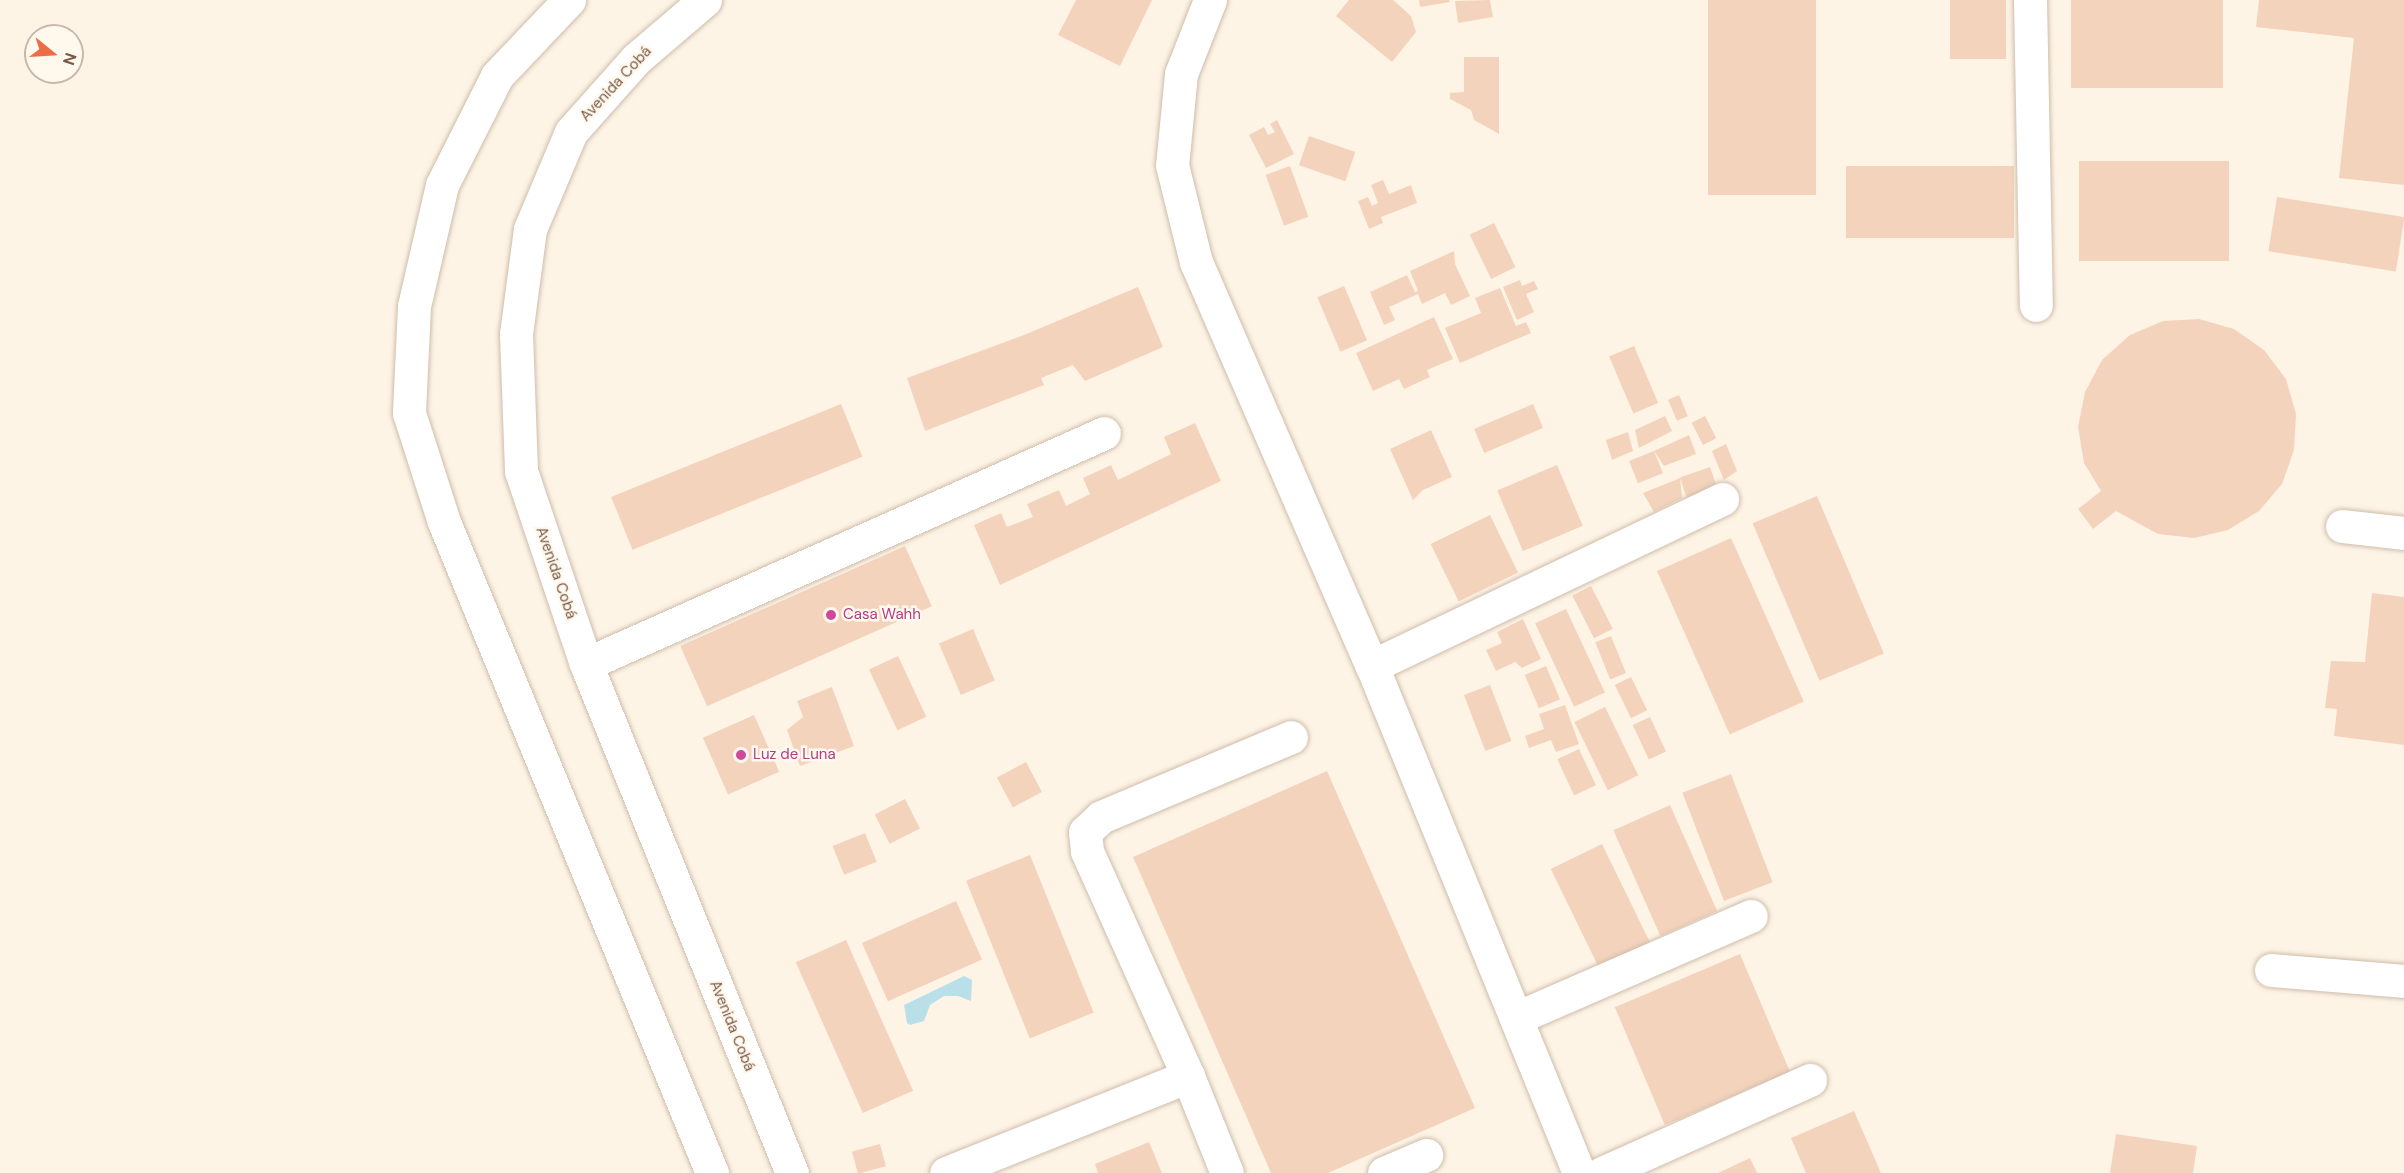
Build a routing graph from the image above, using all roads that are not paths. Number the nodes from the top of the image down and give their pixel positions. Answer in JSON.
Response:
{"nodes":[{"id":1,"x":569,"y":0,"type":"edge"},
{"id":2,"x":705,"y":0,"type":"edge"},
{"id":3,"x":1210,"y":0,"type":"edge"},
{"id":4,"x":2030,"y":0,"type":"edge"},
{"id":5,"x":2036,"y":305,"type":"dead end"},
{"id":6,"x":1104,"y":433,"type":"dead end"},
{"id":7,"x":1722,"y":499,"type":"dead end"},
{"id":8,"x":2342,"y":526,"type":"dead end"},
{"id":9,"x":2404,"y":532,"type":"edge"},
{"id":10,"x":586,"y":664,"type":"junction"},
{"id":11,"x":1372,"y":666,"type":"junction"},
{"id":12,"x":1291,"y":737,"type":"dead end"},
{"id":13,"x":1751,"y":916,"type":"dead end"},
{"id":14,"x":2271,"y":970,"type":"dead end"},
{"id":15,"x":2404,"y":981,"type":"edge"},
{"id":16,"x":1516,"y":1018,"type":"junction"},
{"id":17,"x":1188,"y":1076,"type":"junction"},
{"id":18,"x":1810,"y":1080,"type":"dead end"},
{"id":19,"x":1426,"y":1155,"type":"dead end"},
{"id":20,"x":712,"y":1173,"type":"edge"},
{"id":21,"x":792,"y":1173,"type":"edge"},
{"id":22,"x":946,"y":1173,"type":"edge"},
{"id":23,"x":1227,"y":1173,"type":"edge"},
{"id":24,"x":1384,"y":1173,"type":"edge"},
{"id":25,"x":1579,"y":1173,"type":"edge"},
{"id":26,"x":1602,"y":1173,"type":"edge"}],
"edges":[{"from":1,"to":20,"type":"street"},
{"from":2,"to":10,"type":"street","name":"Avenida Cobá"},
{"from":3,"to":11,"type":"street"},
{"from":4,"to":5,"type":"street"},
{"from":6,"to":10,"type":"street"},
{"from":7,"to":11,"type":"street"},
{"from":8,"to":9,"type":"street"},
{"from":10,"to":21,"type":"street","name":"Avenida Cobá"},
{"from":11,"to":16,"type":"street"},
{"from":12,"to":17,"type":"street"},
{"from":13,"to":16,"type":"street"},
{"from":14,"to":15,"type":"street"},
{"from":16,"to":25,"type":"street"},
{"from":17,"to":22,"type":"street"},
{"from":17,"to":23,"type":"street"},
{"from":18,"to":26,"type":"street"},
{"from":19,"to":24,"type":"street"}]}
